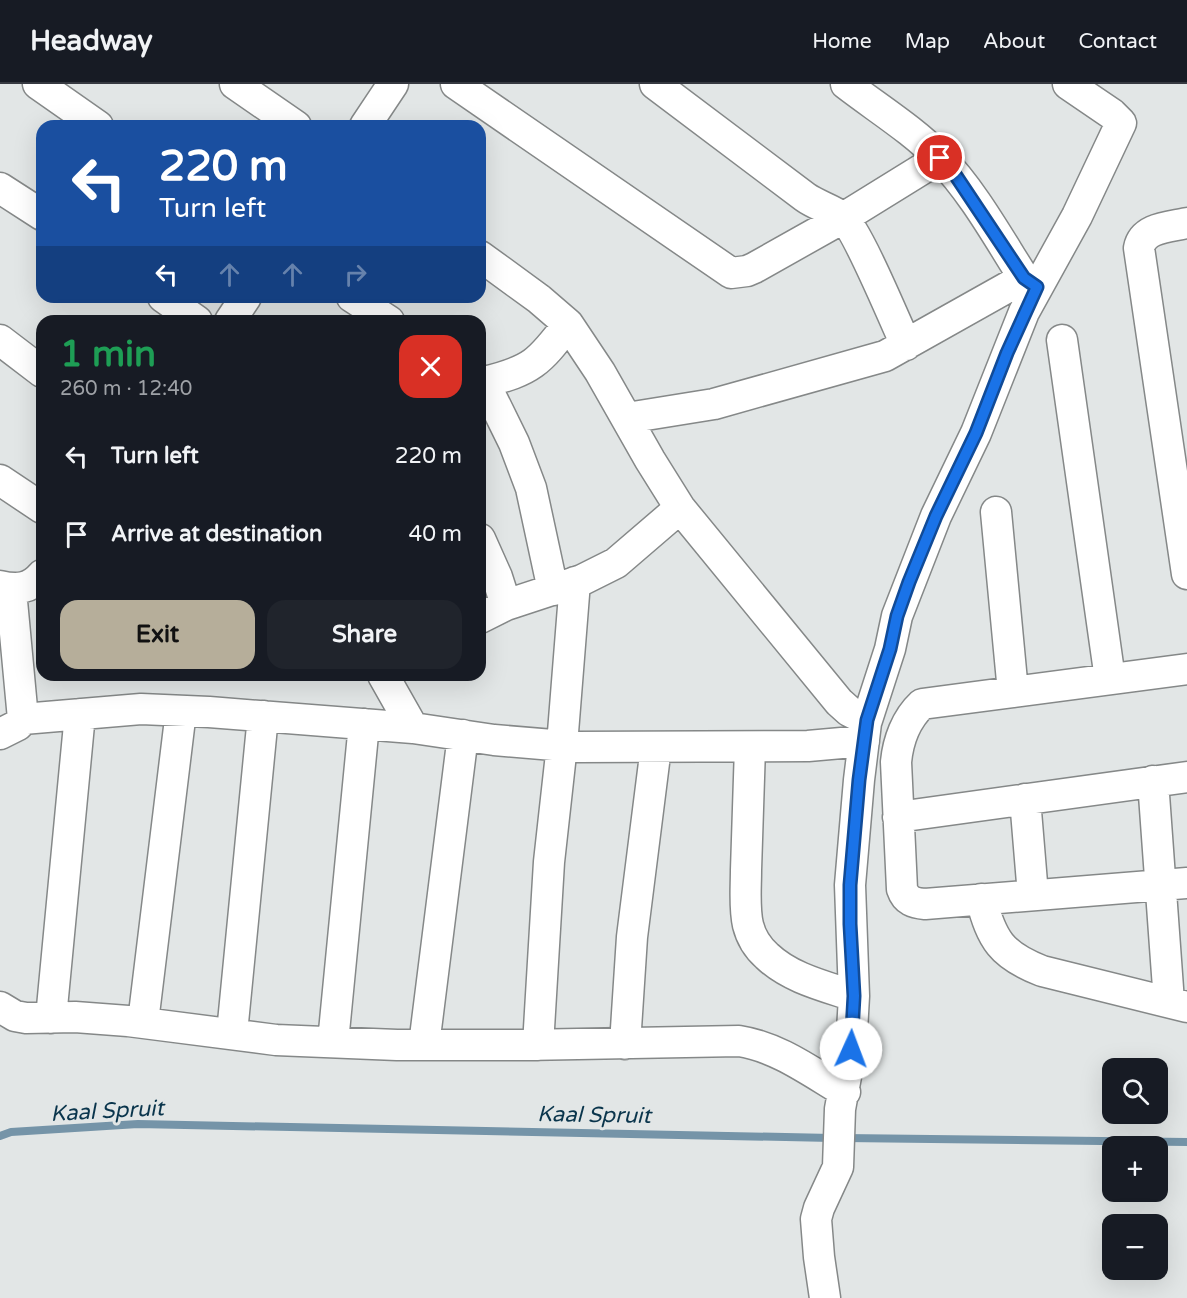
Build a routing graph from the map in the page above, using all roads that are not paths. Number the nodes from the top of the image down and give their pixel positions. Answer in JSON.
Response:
{"nodes":[{"id":1,"x":38,"y":84,"type":"edge"},
{"id":2,"x":235,"y":84,"type":"edge"},
{"id":3,"x":393,"y":84,"type":"edge"},
{"id":4,"x":456,"y":84,"type":"edge"},
{"id":5,"x":655,"y":84,"type":"edge"},
{"id":6,"x":846,"y":84,"type":"edge"},
{"id":7,"x":1068,"y":84,"type":"edge"},
{"id":8,"x":89,"y":120,"type":"edge"},
{"id":9,"x":287,"y":120,"type":"edge"},
{"id":10,"x":369,"y":120,"type":"edge"},
{"id":11,"x":940,"y":158,"type":"junction"},
{"id":12,"x":0,"y":188,"type":"edge"},
{"id":13,"x":36,"y":211,"type":"edge"},
{"id":14,"x":843,"y":218,"type":"junction"},
{"id":15,"x":1187,"y":223,"type":"edge"},
{"id":16,"x":486,"y":260,"type":"edge"},
{"id":17,"x":1030,"y":282,"type":"junction"},
{"id":18,"x":172,"y":303,"type":"edge"},
{"id":19,"x":361,"y":303,"type":"edge"},
{"id":20,"x":188,"y":315,"type":"edge"},
{"id":21,"x":380,"y":315,"type":"edge"},
{"id":22,"x":568,"y":324,"type":"junction"},
{"id":23,"x":0,"y":340,"type":"edge"},
{"id":24,"x":1062,"y":340,"type":"dead end"},
{"id":25,"x":906,"y":345,"type":"junction"},
{"id":26,"x":36,"y":367,"type":"edge"},
{"id":27,"x":486,"y":382,"type":"edge"},
{"id":28,"x":486,"y":392,"type":"edge"},
{"id":29,"x":627,"y":418,"type":"junction"},
{"id":30,"x":0,"y":480,"type":"edge"},
{"id":31,"x":36,"y":504,"type":"edge"},
{"id":32,"x":680,"y":508,"type":"junction"},
{"id":33,"x":996,"y":512,"type":"dead end"},
{"id":34,"x":486,"y":552,"type":"edge"},
{"id":35,"x":1187,"y":574,"type":"edge"},
{"id":36,"x":564,"y":586,"type":"junction"},
{"id":37,"x":18,"y":590,"type":"edge"},
{"id":38,"x":493,"y":612,"type":"edge"},
{"id":39,"x":1187,"y":669,"type":"edge"},
{"id":40,"x":1110,"y":679,"type":"junction"},
{"id":41,"x":387,"y":681,"type":"edge"},
{"id":42,"x":1012,"y":692,"type":"junction"},
{"id":43,"x":181,"y":711,"type":"junction"},
{"id":44,"x":80,"y":714,"type":"junction"},
{"id":45,"x":263,"y":716,"type":"junction"},
{"id":46,"x":364,"y":724,"type":"junction"},
{"id":47,"x":12,"y":727,"type":"edge"},
{"id":48,"x":413,"y":728,"type":"junction"},
{"id":49,"x":865,"y":730,"type":"junction"},
{"id":50,"x":463,"y":735,"type":"junction"},
{"id":51,"x":562,"y":745,"type":"junction"},
{"id":52,"x":656,"y":747,"type":"junction"},
{"id":53,"x":750,"y":747,"type":"junction"},
{"id":54,"x":1187,"y":777,"type":"edge"},
{"id":55,"x":1153,"y":781,"type":"junction"},
{"id":56,"x":1025,"y":799,"type":"junction"},
{"id":57,"x":898,"y":817,"type":"junction"},
{"id":58,"x":1174,"y":884,"type":"edge"},
{"id":59,"x":1033,"y":895,"type":"junction"},
{"id":60,"x":981,"y":899,"type":"junction"},
{"id":61,"x":854,"y":996,"type":"junction"},
{"id":62,"x":1178,"y":1004,"type":"edge"},
{"id":63,"x":0,"y":1007,"type":"edge"},
{"id":64,"x":51,"y":1018,"type":"junction"},
{"id":65,"x":143,"y":1022,"type":"junction"},
{"id":66,"x":232,"y":1033,"type":"junction"},
{"id":67,"x":333,"y":1042,"type":"junction"},
{"id":68,"x":625,"y":1044,"type":"junction"},
{"id":69,"x":424,"y":1045,"type":"junction"},
{"id":70,"x":538,"y":1045,"type":"junction"},
{"id":71,"x":843,"y":1101,"type":"junction"},
{"id":72,"x":825,"y":1298,"type":"edge"}],
"edges":[{"from":1,"to":8,"type":"street"},
{"from":2,"to":9,"type":"street"},
{"from":3,"to":10,"type":"street"},
{"from":4,"to":14,"type":"street"},
{"from":5,"to":14,"type":"street"},
{"from":6,"to":11,"type":"street"},
{"from":7,"to":17,"type":"street"},
{"from":11,"to":14,"type":"street"},
{"from":11,"to":17,"type":"street"},
{"from":12,"to":13,"type":"street"},
{"from":14,"to":25,"type":"street"},
{"from":15,"to":35,"type":"street"},
{"from":16,"to":22,"type":"street"},
{"from":17,"to":25,"type":"street"},
{"from":17,"to":49,"type":"street"},
{"from":18,"to":20,"type":"street"},
{"from":19,"to":21,"type":"street"},
{"from":22,"to":27,"type":"street"},
{"from":22,"to":29,"type":"street"},
{"from":23,"to":26,"type":"street"},
{"from":24,"to":40,"type":"street"},
{"from":25,"to":29,"type":"street"},
{"from":28,"to":36,"type":"street"},
{"from":29,"to":32,"type":"street"},
{"from":30,"to":31,"type":"street"},
{"from":32,"to":36,"type":"street"},
{"from":32,"to":49,"type":"street"},
{"from":33,"to":42,"type":"street"},
{"from":34,"to":38,"type":"street"},
{"from":36,"to":38,"type":"street"},
{"from":36,"to":51,"type":"street"},
{"from":37,"to":47,"type":"street"},
{"from":39,"to":40,"type":"street"},
{"from":40,"to":42,"type":"street"},
{"from":41,"to":48,"type":"street"},
{"from":42,"to":57,"type":"street"},
{"from":43,"to":44,"type":"street"},
{"from":43,"to":45,"type":"street"},
{"from":43,"to":65,"type":"street"},
{"from":44,"to":47,"type":"street"},
{"from":44,"to":64,"type":"street"},
{"from":45,"to":46,"type":"street"},
{"from":45,"to":66,"type":"street"},
{"from":46,"to":48,"type":"street"},
{"from":46,"to":67,"type":"street"},
{"from":48,"to":50,"type":"street"},
{"from":49,"to":53,"type":"street"},
{"from":49,"to":61,"type":"street"},
{"from":50,"to":51,"type":"street"},
{"from":50,"to":69,"type":"street"},
{"from":51,"to":52,"type":"street"},
{"from":51,"to":70,"type":"street"},
{"from":52,"to":53,"type":"street"},
{"from":52,"to":68,"type":"street"},
{"from":53,"to":61,"type":"street"},
{"from":54,"to":55,"type":"street"},
{"from":55,"to":56,"type":"street"},
{"from":55,"to":58,"type":"street"},
{"from":56,"to":57,"type":"street"},
{"from":56,"to":59,"type":"street"},
{"from":57,"to":60,"type":"street"},
{"from":58,"to":59,"type":"street"},
{"from":58,"to":62,"type":"street"},
{"from":59,"to":60,"type":"street"},
{"from":60,"to":62,"type":"street"},
{"from":61,"to":71,"type":"street"},
{"from":63,"to":64,"type":"street"},
{"from":64,"to":65,"type":"street"},
{"from":65,"to":66,"type":"street"},
{"from":66,"to":67,"type":"street"},
{"from":67,"to":69,"type":"street"},
{"from":68,"to":70,"type":"street"},
{"from":68,"to":71,"type":"street"},
{"from":69,"to":70,"type":"street"},
{"from":71,"to":72,"type":"street"}]}
